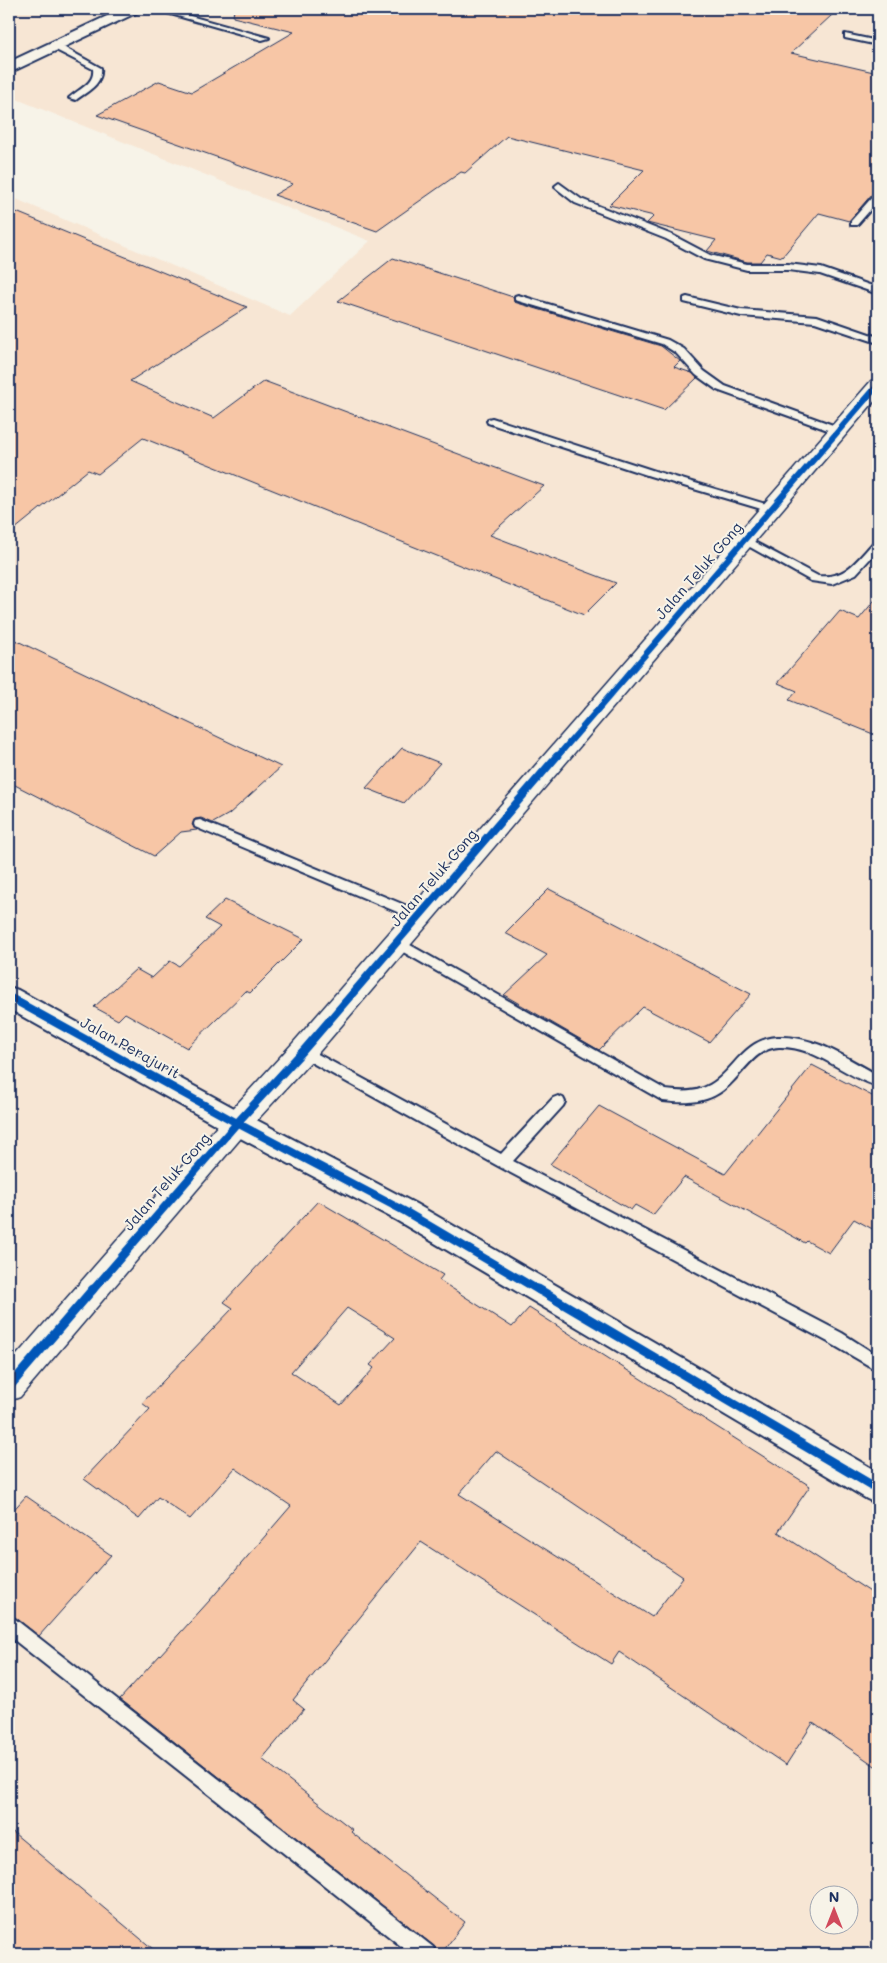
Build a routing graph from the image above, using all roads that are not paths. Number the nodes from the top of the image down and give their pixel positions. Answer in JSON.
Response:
{"nodes":[{"id":1,"x":133,"y":9,"type":"edge"},
{"id":2,"x":157,"y":9,"type":"edge"},
{"id":3,"x":848,"y":36,"type":"dead end"},
{"id":4,"x":265,"y":38,"type":"dead end"},
{"id":5,"x":878,"y":44,"type":"edge"},
{"id":6,"x":55,"y":46,"type":"junction"},
{"id":7,"x":9,"y":68,"type":"edge"},
{"id":8,"x":73,"y":98,"type":"dead end"},
{"id":9,"x":559,"y":186,"type":"dead end"},
{"id":10,"x":878,"y":196,"type":"edge"},
{"id":11,"x":854,"y":223,"type":"dead end"},
{"id":12,"x":878,"y":291,"type":"edge"},
{"id":13,"x":518,"y":298,"type":"dead end"},
{"id":14,"x":687,"y":300,"type":"dead end"},
{"id":15,"x":878,"y":340,"type":"edge"},
{"id":16,"x":878,"y":385,"type":"edge"},
{"id":17,"x":492,"y":421,"type":"dead end"},
{"id":18,"x":840,"y":431,"type":"junction"},
{"id":19,"x":772,"y":509,"type":"junction"},
{"id":20,"x":746,"y":540,"type":"junction"},
{"id":21,"x":878,"y":544,"type":"edge"},
{"id":22,"x":200,"y":824,"type":"dead end"},
{"id":23,"x":419,"y":916,"type":"junction"},
{"id":24,"x":396,"y":942,"type":"junction"},
{"id":25,"x":9,"y":997,"type":"edge"},
{"id":26,"x":304,"y":1051,"type":"junction"},
{"id":27,"x":878,"y":1081,"type":"edge"},
{"id":28,"x":558,"y":1102,"type":"dead end"},
{"id":29,"x":237,"y":1123,"type":"junction"},
{"id":30,"x":503,"y":1162,"type":"junction"},
{"id":31,"x":878,"y":1364,"type":"edge"},
{"id":32,"x":9,"y":1387,"type":"edge"},
{"id":33,"x":878,"y":1489,"type":"edge"},
{"id":34,"x":9,"y":1625,"type":"edge"},
{"id":35,"x":426,"y":1954,"type":"edge"}],
"edges":[{"from":1,"to":6,"type":"street"},
{"from":2,"to":4,"type":"lane"},
{"from":3,"to":5,"type":"lane"},
{"from":6,"to":7,"type":"street"},
{"from":6,"to":8,"type":"lane"},
{"from":9,"to":12,"type":"lane"},
{"from":10,"to":11,"type":"lane"},
{"from":13,"to":18,"type":"lane"},
{"from":14,"to":15,"type":"lane"},
{"from":16,"to":18,"type":"street","name":"Jalan Teluk Gong"},
{"from":17,"to":19,"type":"lane"},
{"from":18,"to":19,"type":"street","name":"Jalan Teluk Gong"},
{"from":19,"to":20,"type":"street","name":"Jalan Teluk Gong"},
{"from":20,"to":21,"type":"lane"},
{"from":20,"to":23,"type":"street","name":"Jalan Teluk Gong"},
{"from":22,"to":23,"type":"lane"},
{"from":23,"to":24,"type":"street","name":"Jalan Teluk Gong"},
{"from":24,"to":26,"type":"street","name":"Jalan Teluk Gong"},
{"from":24,"to":27,"type":"lane"},
{"from":25,"to":29,"type":"street","name":"Jalan Perajurit"},
{"from":26,"to":29,"type":"street","name":"Jalan Teluk Gong"},
{"from":26,"to":30,"type":"lane"},
{"from":28,"to":30,"type":"lane"},
{"from":29,"to":32,"type":"street","name":"Jalan Teluk Gong"},
{"from":29,"to":33,"type":"street","name":"Jalan Perajurit"},
{"from":30,"to":31,"type":"lane"},
{"from":34,"to":35,"type":"lane"}]}
